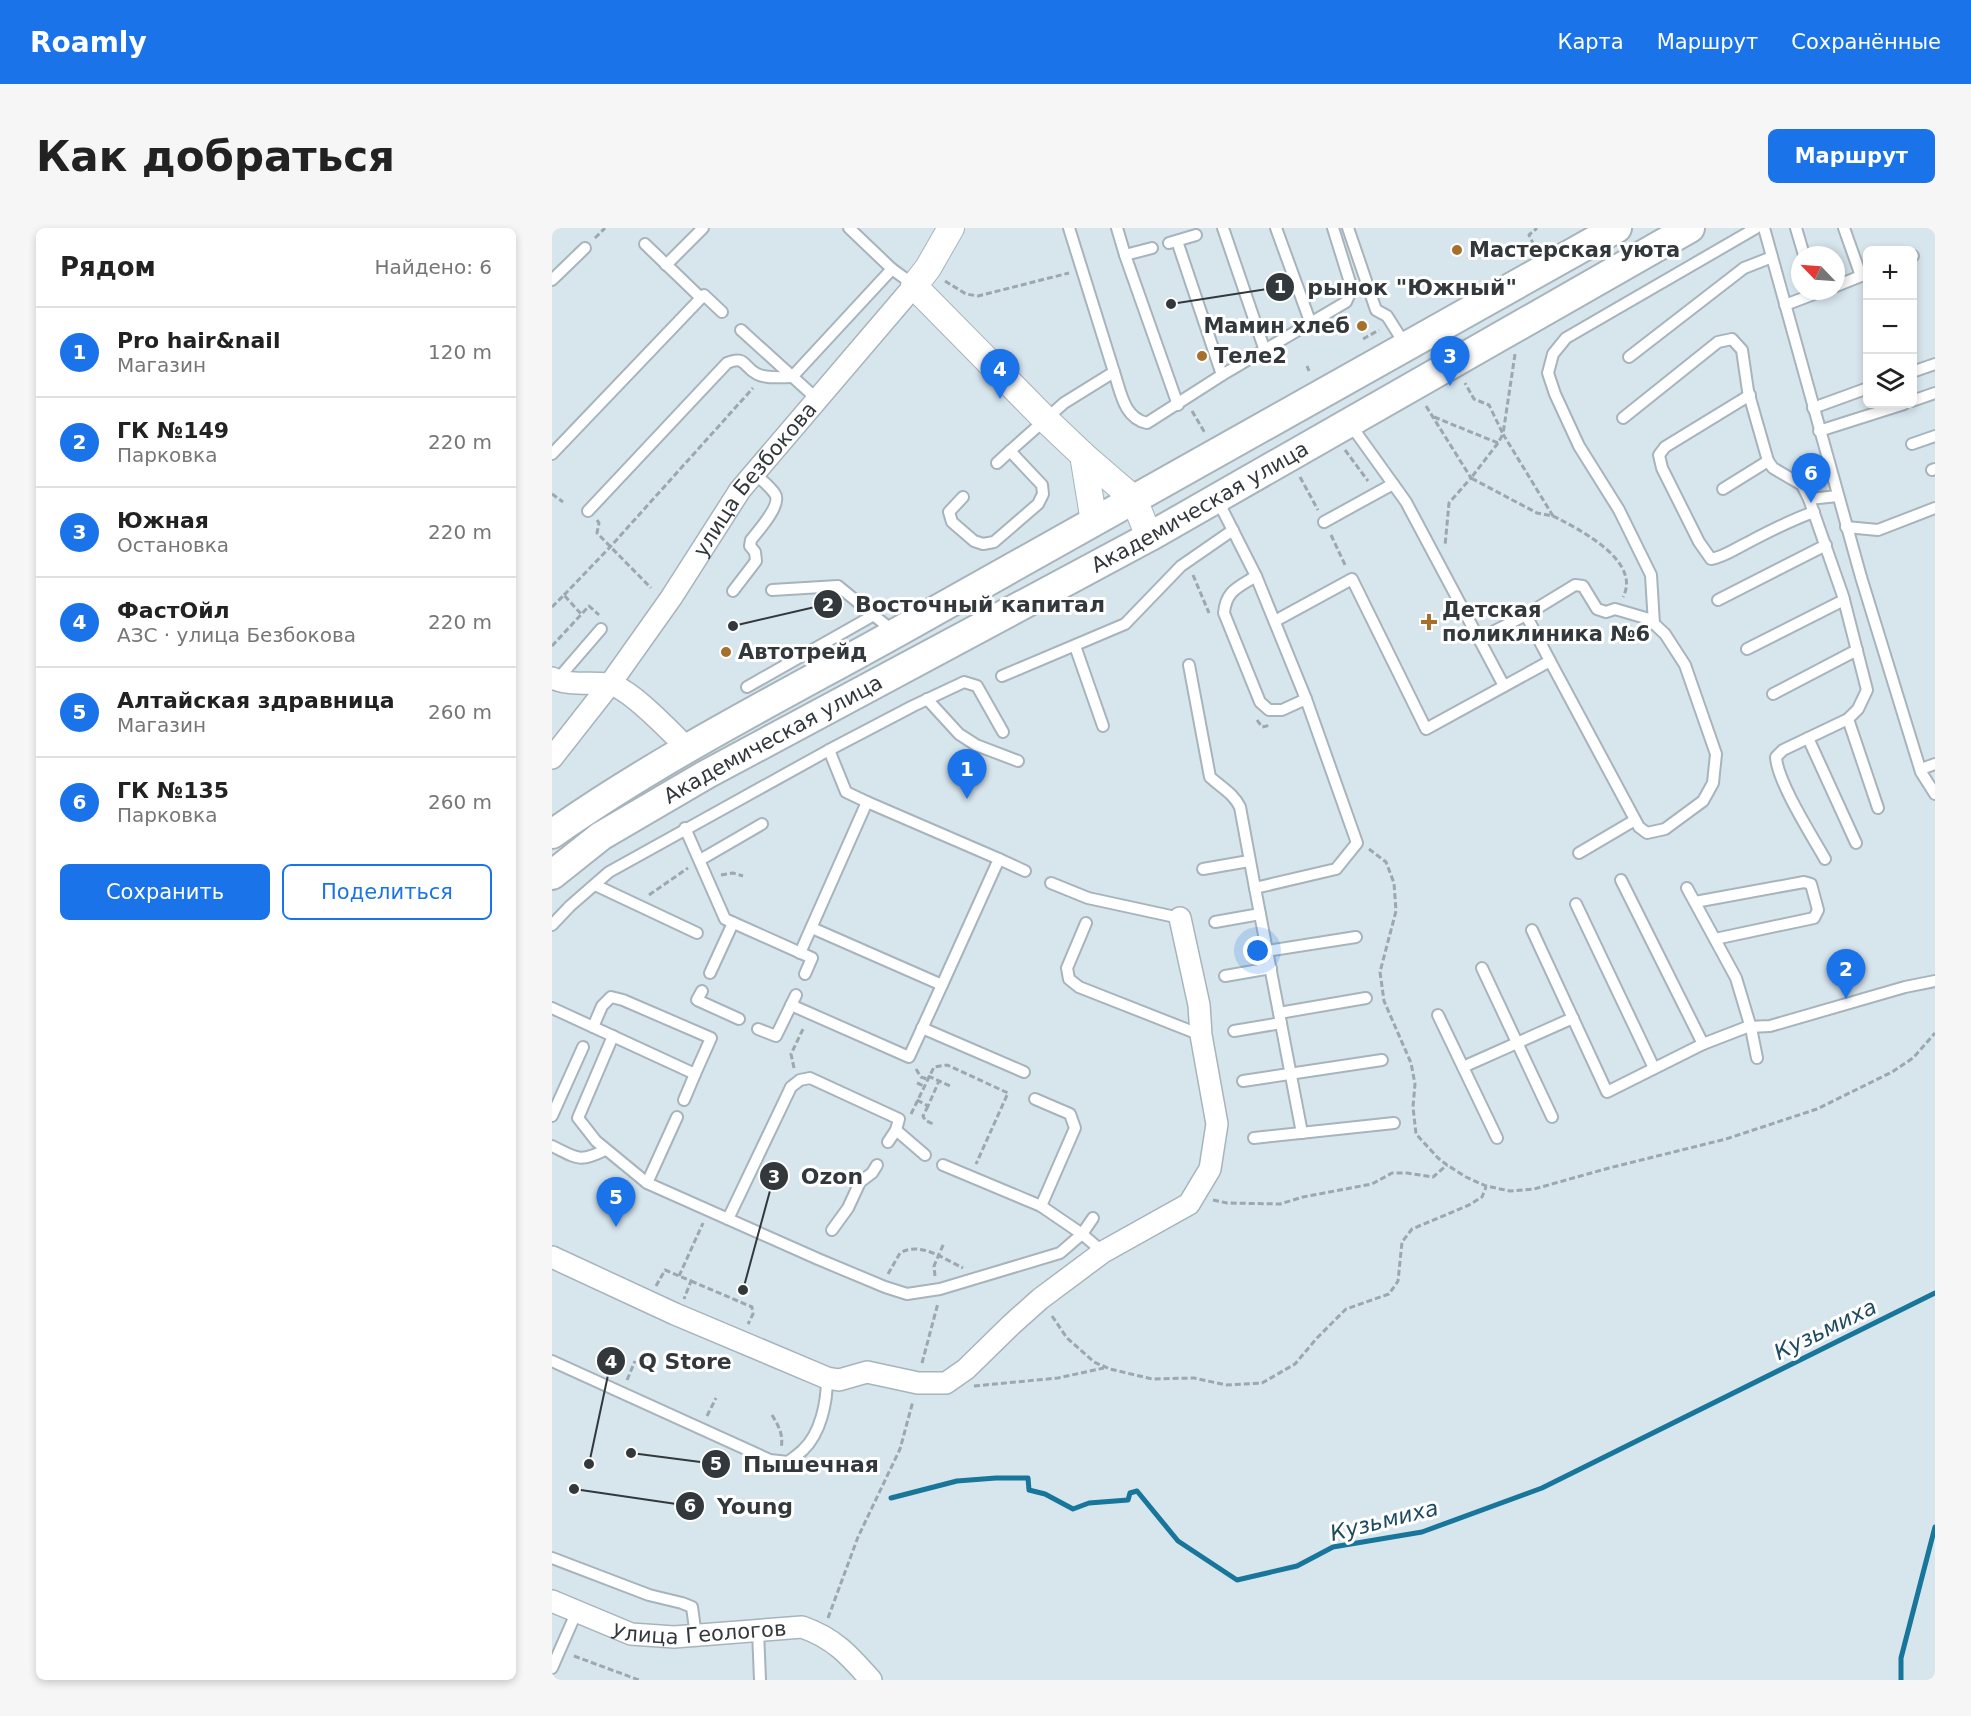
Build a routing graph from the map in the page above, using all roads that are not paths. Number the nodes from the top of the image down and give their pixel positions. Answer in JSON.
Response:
{"nodes":[{"id":1,"x":703,"y":228,"type":"edge"},
{"id":2,"x":849,"y":228,"type":"edge"},
{"id":3,"x":951,"y":228,"type":"edge"},
{"id":4,"x":1069,"y":228,"type":"edge"},
{"id":5,"x":1117,"y":228,"type":"edge"},
{"id":6,"x":1276,"y":228,"type":"edge"},
{"id":7,"x":1333,"y":228,"type":"edge"},
{"id":8,"x":1348,"y":228,"type":"edge"},
{"id":9,"x":1617,"y":228,"type":"edge"},
{"id":10,"x":1690,"y":228,"type":"edge"},
{"id":11,"x":1756,"y":228,"type":"edge"},
{"id":12,"x":1764,"y":228,"type":"edge"},
{"id":13,"x":1796,"y":228,"type":"edge"},
{"id":14,"x":1844,"y":228,"type":"edge"},
{"id":15,"x":1221,"y":229,"type":"edge"},
{"id":16,"x":1196,"y":235,"type":"dead end"},
{"id":17,"x":645,"y":244,"type":"dead end"},
{"id":18,"x":1801,"y":246,"type":"edge"},
{"id":19,"x":585,"y":248,"type":"dead end"},
{"id":20,"x":1152,"y":248,"type":"dead end"},
{"id":21,"x":1125,"y":255,"type":"junction"},
{"id":22,"x":1772,"y":257,"type":"junction"},
{"id":23,"x":666,"y":265,"type":"junction"},
{"id":24,"x":892,"y":269,"type":"junction"},
{"id":25,"x":1863,"y":272,"type":"edge"},
{"id":26,"x":1863,"y":274,"type":"edge"},
{"id":27,"x":552,"y":280,"type":"edge"},
{"id":28,"x":1845,"y":281,"type":"edge"},
{"id":29,"x":914,"y":286,"type":"junction"},
{"id":30,"x":700,"y":298,"type":"junction"},
{"id":31,"x":1798,"y":300,"type":"edge"},
{"id":32,"x":1785,"y":305,"type":"junction"},
{"id":33,"x":722,"y":312,"type":"dead end"},
{"id":34,"x":1311,"y":324,"type":"junction"},
{"id":35,"x":741,"y":330,"type":"dead end"},
{"id":36,"x":1406,"y":346,"type":"junction"},
{"id":37,"x":1265,"y":351,"type":"junction"},
{"id":38,"x":1629,"y":357,"type":"dead end"},
{"id":39,"x":1935,"y":364,"type":"edge"},
{"id":40,"x":1917,"y":370,"type":"edge"},
{"id":41,"x":1114,"y":372,"type":"junction"},
{"id":42,"x":1222,"y":375,"type":"junction"},
{"id":43,"x":792,"y":377,"type":"junction"},
{"id":44,"x":1863,"y":390,"type":"edge"},
{"id":45,"x":1935,"y":393,"type":"edge"},
{"id":46,"x":1750,"y":395,"type":"junction"},
{"id":47,"x":817,"y":399,"type":"junction"},
{"id":48,"x":1917,"y":399,"type":"edge"},
{"id":49,"x":1182,"y":402,"type":"junction"},
{"id":50,"x":1813,"y":408,"type":"junction"},
{"id":51,"x":1891,"y":408,"type":"edge"},
{"id":52,"x":1623,"y":417,"type":"dead end"},
{"id":53,"x":1045,"y":419,"type":"junction"},
{"id":54,"x":1819,"y":431,"type":"junction"},
{"id":55,"x":1347,"y":435,"type":"junction"},
{"id":56,"x":1935,"y":436,"type":"edge"},
{"id":57,"x":1912,"y":444,"type":"dead end"},
{"id":58,"x":1205,"y":446,"type":"junction"},
{"id":59,"x":1010,"y":451,"type":"junction"},
{"id":60,"x":552,"y":454,"type":"edge"},
{"id":61,"x":1083,"y":455,"type":"junction"},
{"id":62,"x":1768,"y":460,"type":"junction"},
{"id":63,"x":997,"y":463,"type":"dead end"},
{"id":64,"x":754,"y":473,"type":"junction"},
{"id":65,"x":1393,"y":484,"type":"junction"},
{"id":66,"x":1723,"y":489,"type":"dead end"},
{"id":67,"x":1838,"y":496,"type":"junction"},
{"id":68,"x":963,"y":497,"type":"dead end"},
{"id":69,"x":1134,"y":499,"type":"junction"},
{"id":70,"x":1216,"y":499,"type":"junction"},
{"id":71,"x":1809,"y":499,"type":"junction"},
{"id":72,"x":1935,"y":508,"type":"edge"},
{"id":73,"x":588,"y":511,"type":"dead end"},
{"id":74,"x":1814,"y":512,"type":"junction"},
{"id":75,"x":1094,"y":522,"type":"junction"},
{"id":76,"x":1324,"y":522,"type":"road end"},
{"id":77,"x":1846,"y":527,"type":"junction"},
{"id":78,"x":1233,"y":530,"type":"junction"},
{"id":79,"x":1149,"y":537,"type":"junction"},
{"id":80,"x":1826,"y":545,"type":"junction"},
{"id":81,"x":1256,"y":576,"type":"junction"},
{"id":82,"x":772,"y":590,"type":"dead end"},
{"id":83,"x":733,"y":591,"type":"dead end"},
{"id":84,"x":1718,"y":600,"type":"dead end"},
{"id":85,"x":1844,"y":600,"type":"junction"},
{"id":86,"x":874,"y":615,"type":"junction"},
{"id":87,"x":1526,"y":615,"type":"junction"},
{"id":88,"x":1275,"y":621,"type":"junction"},
{"id":89,"x":1654,"y":624,"type":"junction"},
{"id":90,"x":601,"y":629,"type":"dead end"},
{"id":91,"x":896,"y":633,"type":"junction"},
{"id":92,"x":1479,"y":639,"type":"junction"},
{"id":93,"x":1075,"y":646,"type":"junction"},
{"id":94,"x":1747,"y":649,"type":"dead end"},
{"id":95,"x":1857,"y":650,"type":"junction"},
{"id":96,"x":1550,"y":661,"type":"junction"},
{"id":97,"x":1189,"y":665,"type":"dead end"},
{"id":98,"x":1002,"y":676,"type":"dead end"},
{"id":99,"x":554,"y":680,"type":"edge"},
{"id":100,"x":610,"y":684,"type":"junction"},
{"id":101,"x":1504,"y":686,"type":"junction"},
{"id":102,"x":747,"y":687,"type":"dead end"},
{"id":103,"x":1773,"y":694,"type":"dead end"},
{"id":104,"x":927,"y":699,"type":"junction"},
{"id":105,"x":1306,"y":699,"type":"junction"},
{"id":106,"x":1848,"y":719,"type":"junction"},
{"id":107,"x":1103,"y":726,"type":"dead end"},
{"id":108,"x":1003,"y":732,"type":"dead end"},
{"id":109,"x":1808,"y":738,"type":"junction"},
{"id":110,"x":687,"y":748,"type":"junction"},
{"id":111,"x":829,"y":750,"type":"junction"},
{"id":112,"x":552,"y":758,"type":"edge"},
{"id":113,"x":1018,"y":761,"type":"dead end"},
{"id":114,"x":1935,"y":764,"type":"edge"},
{"id":115,"x":1921,"y":769,"type":"junction"},
{"id":116,"x":1935,"y":794,"type":"edge"},
{"id":117,"x":867,"y":802,"type":"junction"},
{"id":118,"x":1878,"y":808,"type":"dead end"},
{"id":119,"x":1635,"y":820,"type":"junction"},
{"id":120,"x":762,"y":824,"type":"dead end"},
{"id":121,"x":685,"y":828,"type":"junction"},
{"id":122,"x":552,"y":834,"type":"edge"},
{"id":123,"x":1856,"y":843,"type":"dead end"},
{"id":124,"x":1579,"y":854,"type":"dead end"},
{"id":125,"x":999,"y":859,"type":"junction"},
{"id":126,"x":1825,"y":859,"type":"dead end"},
{"id":127,"x":700,"y":860,"type":"junction"},
{"id":128,"x":1249,"y":861,"type":"junction"},
{"id":129,"x":1203,"y":869,"type":"dead end"},
{"id":130,"x":1025,"y":871,"type":"dead end"},
{"id":131,"x":552,"y":875,"type":"edge"},
{"id":132,"x":1621,"y":880,"type":"dead end"},
{"id":133,"x":1051,"y":883,"type":"dead end"},
{"id":134,"x":595,"y":885,"type":"junction"},
{"id":135,"x":1255,"y":888,"type":"junction"},
{"id":136,"x":1687,"y":888,"type":"dead end"},
{"id":137,"x":1695,"y":902,"type":"junction"},
{"id":138,"x":1576,"y":904,"type":"dead end"},
{"id":139,"x":1260,"y":914,"type":"junction"},
{"id":140,"x":1180,"y":918,"type":"joint"},
{"id":141,"x":1086,"y":922,"type":"dead end"},
{"id":142,"x":1215,"y":922,"type":"dead end"},
{"id":143,"x":733,"y":923,"type":"junction"},
{"id":144,"x":552,"y":925,"type":"edge"},
{"id":145,"x":812,"y":928,"type":"junction"},
{"id":146,"x":1533,"y":930,"type":"dead end"},
{"id":147,"x":697,"y":933,"type":"dead end"},
{"id":148,"x":1356,"y":937,"type":"dead end"},
{"id":149,"x":1715,"y":939,"type":"junction"},
{"id":150,"x":1268,"y":951,"type":"junction"},
{"id":151,"x":800,"y":953,"type":"junction"},
{"id":152,"x":1271,"y":968,"type":"junction"},
{"id":153,"x":1482,"y":968,"type":"dead end"},
{"id":154,"x":710,"y":973,"type":"dead end"},
{"id":155,"x":805,"y":975,"type":"dead end"},
{"id":156,"x":1225,"y":976,"type":"dead end"},
{"id":157,"x":1935,"y":981,"type":"edge"},
{"id":158,"x":942,"y":985,"type":"junction"},
{"id":159,"x":702,"y":991,"type":"dead end"},
{"id":160,"x":1366,"y":998,"type":"dead end"},
{"id":161,"x":552,"y":1008,"type":"edge"},
{"id":162,"x":1438,"y":1015,"type":"dead end"},
{"id":163,"x":1280,"y":1018,"type":"junction"},
{"id":164,"x":1573,"y":1018,"type":"junction"},
{"id":165,"x":740,"y":1019,"type":"dead end"},
{"id":166,"x":593,"y":1027,"type":"junction"},
{"id":167,"x":922,"y":1028,"type":"junction"},
{"id":168,"x":1751,"y":1028,"type":"junction"},
{"id":169,"x":758,"y":1029,"type":"dead end"},
{"id":170,"x":1234,"y":1031,"type":"dead end"},
{"id":171,"x":1201,"y":1035,"type":"junction"},
{"id":172,"x":613,"y":1036,"type":"junction"},
{"id":173,"x":1517,"y":1043,"type":"junction"},
{"id":174,"x":1703,"y":1044,"type":"junction"},
{"id":175,"x":583,"y":1047,"type":"dead end"},
{"id":176,"x":1758,"y":1058,"type":"dead end"},
{"id":177,"x":1382,"y":1060,"type":"dead end"},
{"id":178,"x":1463,"y":1067,"type":"junction"},
{"id":179,"x":1654,"y":1068,"type":"junction"},
{"id":180,"x":1024,"y":1072,"type":"dead end"},
{"id":181,"x":695,"y":1074,"type":"junction"},
{"id":182,"x":1291,"y":1075,"type":"junction"},
{"id":183,"x":1243,"y":1081,"type":"dead end"},
{"id":184,"x":1035,"y":1099,"type":"dead end"},
{"id":185,"x":684,"y":1100,"type":"dead end"},
{"id":186,"x":552,"y":1116,"type":"edge"},
{"id":187,"x":677,"y":1117,"type":"dead end"},
{"id":188,"x":1552,"y":1117,"type":"dead end"},
{"id":189,"x":1394,"y":1123,"type":"dead end"},
{"id":190,"x":896,"y":1130,"type":"junction"},
{"id":191,"x":1302,"y":1132,"type":"junction"},
{"id":192,"x":1254,"y":1138,"type":"dead end"},
{"id":193,"x":1497,"y":1138,"type":"dead end"},
{"id":194,"x":888,"y":1142,"type":"dead end"},
{"id":195,"x":552,"y":1146,"type":"edge"},
{"id":196,"x":605,"y":1149,"type":"junction"},
{"id":197,"x":925,"y":1155,"type":"dead end"},
{"id":198,"x":877,"y":1165,"type":"dead end"},
{"id":199,"x":944,"y":1165,"type":"dead end"},
{"id":200,"x":647,"y":1183,"type":"junction"},
{"id":201,"x":1041,"y":1206,"type":"junction"},
{"id":202,"x":1093,"y":1218,"type":"dead end"},
{"id":203,"x":728,"y":1219,"type":"junction"},
{"id":204,"x":832,"y":1230,"type":"dead end"},
{"id":205,"x":1082,"y":1234,"type":"junction"},
{"id":206,"x":1103,"y":1252,"type":"junction"},
{"id":207,"x":552,"y":1257,"type":"edge"},
{"id":208,"x":552,"y":1361,"type":"edge"},
{"id":209,"x":827,"y":1378,"type":"junction"},
{"id":210,"x":552,"y":1558,"type":"edge"},
{"id":211,"x":552,"y":1601,"type":"edge"},
{"id":212,"x":576,"y":1611,"type":"junction"},
{"id":213,"x":758,"y":1631,"type":"junction"},
{"id":214,"x":696,"y":1636,"type":"junction"},
{"id":215,"x":552,"y":1668,"type":"edge"},
{"id":216,"x":760,"y":1680,"type":"edge"},
{"id":217,"x":872,"y":1680,"type":"edge"}],
"edges":[{"from":1,"to":23,"type":"lane"},
{"from":2,"to":24,"type":"lane"},
{"from":3,"to":29,"type":"street","name":"улица Безбокова"},
{"from":4,"to":41,"type":"lane"},
{"from":5,"to":21,"type":"lane"},
{"from":6,"to":34,"type":"lane"},
{"from":7,"to":34,"type":"lane"},
{"from":8,"to":36,"type":"lane"},
{"from":9,"to":36,"type":"main road"},
{"from":10,"to":55,"type":"main road","name":"Академическая улица"},
{"from":11,"to":89,"type":"lane"},
{"from":12,"to":22,"type":"lane"},
{"from":13,"to":18,"type":"lane"},
{"from":14,"to":25,"type":"lane"},
{"from":15,"to":37,"type":"lane"},
{"from":16,"to":42,"type":"lane"},
{"from":17,"to":23,"type":"lane"},
{"from":19,"to":27,"type":"lane"},
{"from":20,"to":21,"type":"lane"},
{"from":21,"to":49,"type":"lane"},
{"from":22,"to":32,"type":"lane"},
{"from":22,"to":38,"type":"lane"},
{"from":23,"to":30,"type":"lane"},
{"from":24,"to":29,"type":"lane"},
{"from":24,"to":43,"type":"lane"},
{"from":26,"to":28,"type":"lane"},
{"from":29,"to":47,"type":"street","name":"улица Безбокова"},
{"from":29,"to":53,"type":"street"},
{"from":30,"to":33,"type":"lane"},
{"from":30,"to":60,"type":"lane"},
{"from":31,"to":32,"type":"lane"},
{"from":32,"to":50,"type":"lane"},
{"from":34,"to":37,"type":"lane"},
{"from":35,"to":43,"type":"lane"},
{"from":36,"to":58,"type":"main road"},
{"from":37,"to":42,"type":"lane"},
{"from":39,"to":40,"type":"lane"},
{"from":41,"to":49,"type":"lane"},
{"from":41,"to":53,"type":"lane"},
{"from":42,"to":49,"type":"lane"},
{"from":43,"to":47,"type":"lane"},
{"from":43,"to":73,"type":"lane"},
{"from":44,"to":50,"type":"lane"},
{"from":45,"to":48,"type":"lane"},
{"from":46,"to":52,"type":"lane"},
{"from":46,"to":62,"type":"lane"},
{"from":46,"to":74,"type":"lane"},
{"from":47,"to":64,"type":"street","name":"улица Безбокова"},
{"from":50,"to":54,"type":"lane"},
{"from":51,"to":54,"type":"lane"},
{"from":53,"to":59,"type":"lane"},
{"from":53,"to":61,"type":"street"},
{"from":54,"to":67,"type":"lane"},
{"from":55,"to":65,"type":"lane"},
{"from":55,"to":70,"type":"main road","name":"Академическая улица"},
{"from":56,"to":57,"type":"lane"},
{"from":58,"to":69,"type":"main road"},
{"from":58,"to":70,"type":"main road"},
{"from":59,"to":63,"type":"lane"},
{"from":59,"to":68,"type":"lane"},
{"from":61,"to":69,"type":"street"},
{"from":61,"to":75,"type":"street"},
{"from":62,"to":66,"type":"lane"},
{"from":62,"to":71,"type":"lane"},
{"from":64,"to":83,"type":"lane"},
{"from":64,"to":100,"type":"street","name":"улица Безбокова"},
{"from":65,"to":76,"type":"lane"},
{"from":65,"to":92,"type":"lane"},
{"from":67,"to":71,"type":"lane"},
{"from":67,"to":77,"type":"lane"},
{"from":69,"to":75,"type":"main road"},
{"from":69,"to":79,"type":"street"},
{"from":70,"to":78,"type":"lane"},
{"from":70,"to":79,"type":"main road","name":"Академическая улица"},
{"from":71,"to":74,"type":"lane"},
{"from":72,"to":77,"type":"lane"},
{"from":74,"to":80,"type":"lane"},
{"from":75,"to":91,"type":"main road"},
{"from":77,"to":115,"type":"lane"},
{"from":78,"to":81,"type":"lane"},
{"from":78,"to":93,"type":"lane"},
{"from":79,"to":131,"type":"main road","name":"Академическая улица"},
{"from":80,"to":84,"type":"lane"},
{"from":80,"to":85,"type":"lane"},
{"from":81,"to":88,"type":"lane"},
{"from":81,"to":105,"type":"lane"},
{"from":82,"to":86,"type":"lane"},
{"from":85,"to":94,"type":"lane"},
{"from":85,"to":95,"type":"lane"},
{"from":86,"to":91,"type":"lane"},
{"from":86,"to":102,"type":"lane"},
{"from":87,"to":89,"type":"lane"},
{"from":87,"to":92,"type":"lane"},
{"from":87,"to":96,"type":"lane"},
{"from":88,"to":101,"type":"lane"},
{"from":88,"to":105,"type":"lane"},
{"from":89,"to":119,"type":"lane"},
{"from":90,"to":99,"type":"lane"},
{"from":91,"to":110,"type":"main road"},
{"from":92,"to":101,"type":"lane"},
{"from":93,"to":98,"type":"lane"},
{"from":93,"to":107,"type":"lane"},
{"from":95,"to":103,"type":"lane"},
{"from":95,"to":106,"type":"lane"},
{"from":96,"to":101,"type":"lane"},
{"from":96,"to":119,"type":"lane"},
{"from":97,"to":128,"type":"lane"},
{"from":99,"to":100,"type":"street"},
{"from":100,"to":110,"type":"street"},
{"from":100,"to":112,"type":"street","name":"улица Безбокова"},
{"from":104,"to":108,"type":"lane"},
{"from":104,"to":111,"type":"lane"},
{"from":104,"to":113,"type":"lane"},
{"from":105,"to":135,"type":"lane"},
{"from":106,"to":109,"type":"lane"},
{"from":106,"to":118,"type":"lane"},
{"from":109,"to":123,"type":"lane"},
{"from":109,"to":126,"type":"lane"},
{"from":110,"to":122,"type":"main road"},
{"from":111,"to":117,"type":"lane"},
{"from":111,"to":121,"type":"lane"},
{"from":114,"to":115,"type":"lane"},
{"from":115,"to":116,"type":"lane"},
{"from":117,"to":125,"type":"lane"},
{"from":117,"to":145,"type":"lane"},
{"from":119,"to":124,"type":"lane"},
{"from":120,"to":127,"type":"lane"},
{"from":121,"to":127,"type":"lane"},
{"from":121,"to":134,"type":"lane"},
{"from":125,"to":130,"type":"lane"},
{"from":125,"to":158,"type":"lane"},
{"from":127,"to":143,"type":"lane"},
{"from":128,"to":129,"type":"lane"},
{"from":128,"to":135,"type":"lane"},
{"from":132,"to":174,"type":"lane"},
{"from":133,"to":140,"type":"lane"},
{"from":134,"to":144,"type":"lane"},
{"from":134,"to":147,"type":"lane"},
{"from":135,"to":139,"type":"lane"},
{"from":136,"to":137,"type":"lane"},
{"from":137,"to":149,"type":"lane"},
{"from":137,"to":149,"type":"lane"},
{"from":138,"to":179,"type":"lane"},
{"from":139,"to":142,"type":"lane"},
{"from":139,"to":150,"type":"lane"},
{"from":140,"to":171,"type":"street"},
{"from":141,"to":171,"type":"lane"},
{"from":143,"to":151,"type":"lane"},
{"from":143,"to":154,"type":"lane"},
{"from":145,"to":151,"type":"lane"},
{"from":145,"to":158,"type":"lane"},
{"from":146,"to":164,"type":"lane"},
{"from":148,"to":150,"type":"lane"},
{"from":149,"to":168,"type":"lane"},
{"from":150,"to":152,"type":"lane"},
{"from":151,"to":155,"type":"lane"},
{"from":152,"to":156,"type":"lane"},
{"from":152,"to":163,"type":"lane"},
{"from":153,"to":173,"type":"lane"},
{"from":157,"to":168,"type":"lane"},
{"from":158,"to":167,"type":"lane"},
{"from":159,"to":165,"type":"lane"},
{"from":160,"to":163,"type":"lane"},
{"from":161,"to":166,"type":"lane"},
{"from":162,"to":178,"type":"lane"},
{"from":163,"to":170,"type":"lane"},
{"from":163,"to":182,"type":"lane"},
{"from":164,"to":173,"type":"lane"},
{"from":164,"to":179,"type":"lane"},
{"from":166,"to":172,"type":"lane"},
{"from":166,"to":181,"type":"lane"},
{"from":167,"to":169,"type":"lane"},
{"from":167,"to":180,"type":"lane"},
{"from":168,"to":174,"type":"lane"},
{"from":168,"to":176,"type":"lane"},
{"from":171,"to":206,"type":"street"},
{"from":172,"to":181,"type":"lane"},
{"from":172,"to":196,"type":"lane"},
{"from":173,"to":178,"type":"lane"},
{"from":173,"to":188,"type":"lane"},
{"from":174,"to":179,"type":"lane"},
{"from":175,"to":186,"type":"lane"},
{"from":177,"to":182,"type":"lane"},
{"from":178,"to":193,"type":"lane"},
{"from":181,"to":185,"type":"lane"},
{"from":182,"to":183,"type":"lane"},
{"from":182,"to":191,"type":"lane"},
{"from":184,"to":201,"type":"lane"},
{"from":187,"to":200,"type":"lane"},
{"from":189,"to":191,"type":"lane"},
{"from":190,"to":194,"type":"lane"},
{"from":190,"to":197,"type":"lane"},
{"from":190,"to":203,"type":"lane"},
{"from":191,"to":192,"type":"lane"},
{"from":195,"to":196,"type":"lane"},
{"from":196,"to":200,"type":"lane"},
{"from":198,"to":204,"type":"lane"},
{"from":199,"to":201,"type":"lane"},
{"from":200,"to":203,"type":"lane"},
{"from":201,"to":205,"type":"lane"},
{"from":202,"to":205,"type":"lane"},
{"from":203,"to":205,"type":"lane"},
{"from":205,"to":206,"type":"lane"},
{"from":206,"to":209,"type":"street"},
{"from":207,"to":209,"type":"street"},
{"from":208,"to":209,"type":"lane"},
{"from":210,"to":214,"type":"lane"},
{"from":211,"to":212,"type":"street","name":"улица Геологов"},
{"from":212,"to":214,"type":"street","name":"улица Геологов"},
{"from":212,"to":215,"type":"lane"},
{"from":213,"to":214,"type":"street","name":"улица Геологов"},
{"from":213,"to":216,"type":"lane"},
{"from":213,"to":217,"type":"street","name":"улица Геологов"}]}
